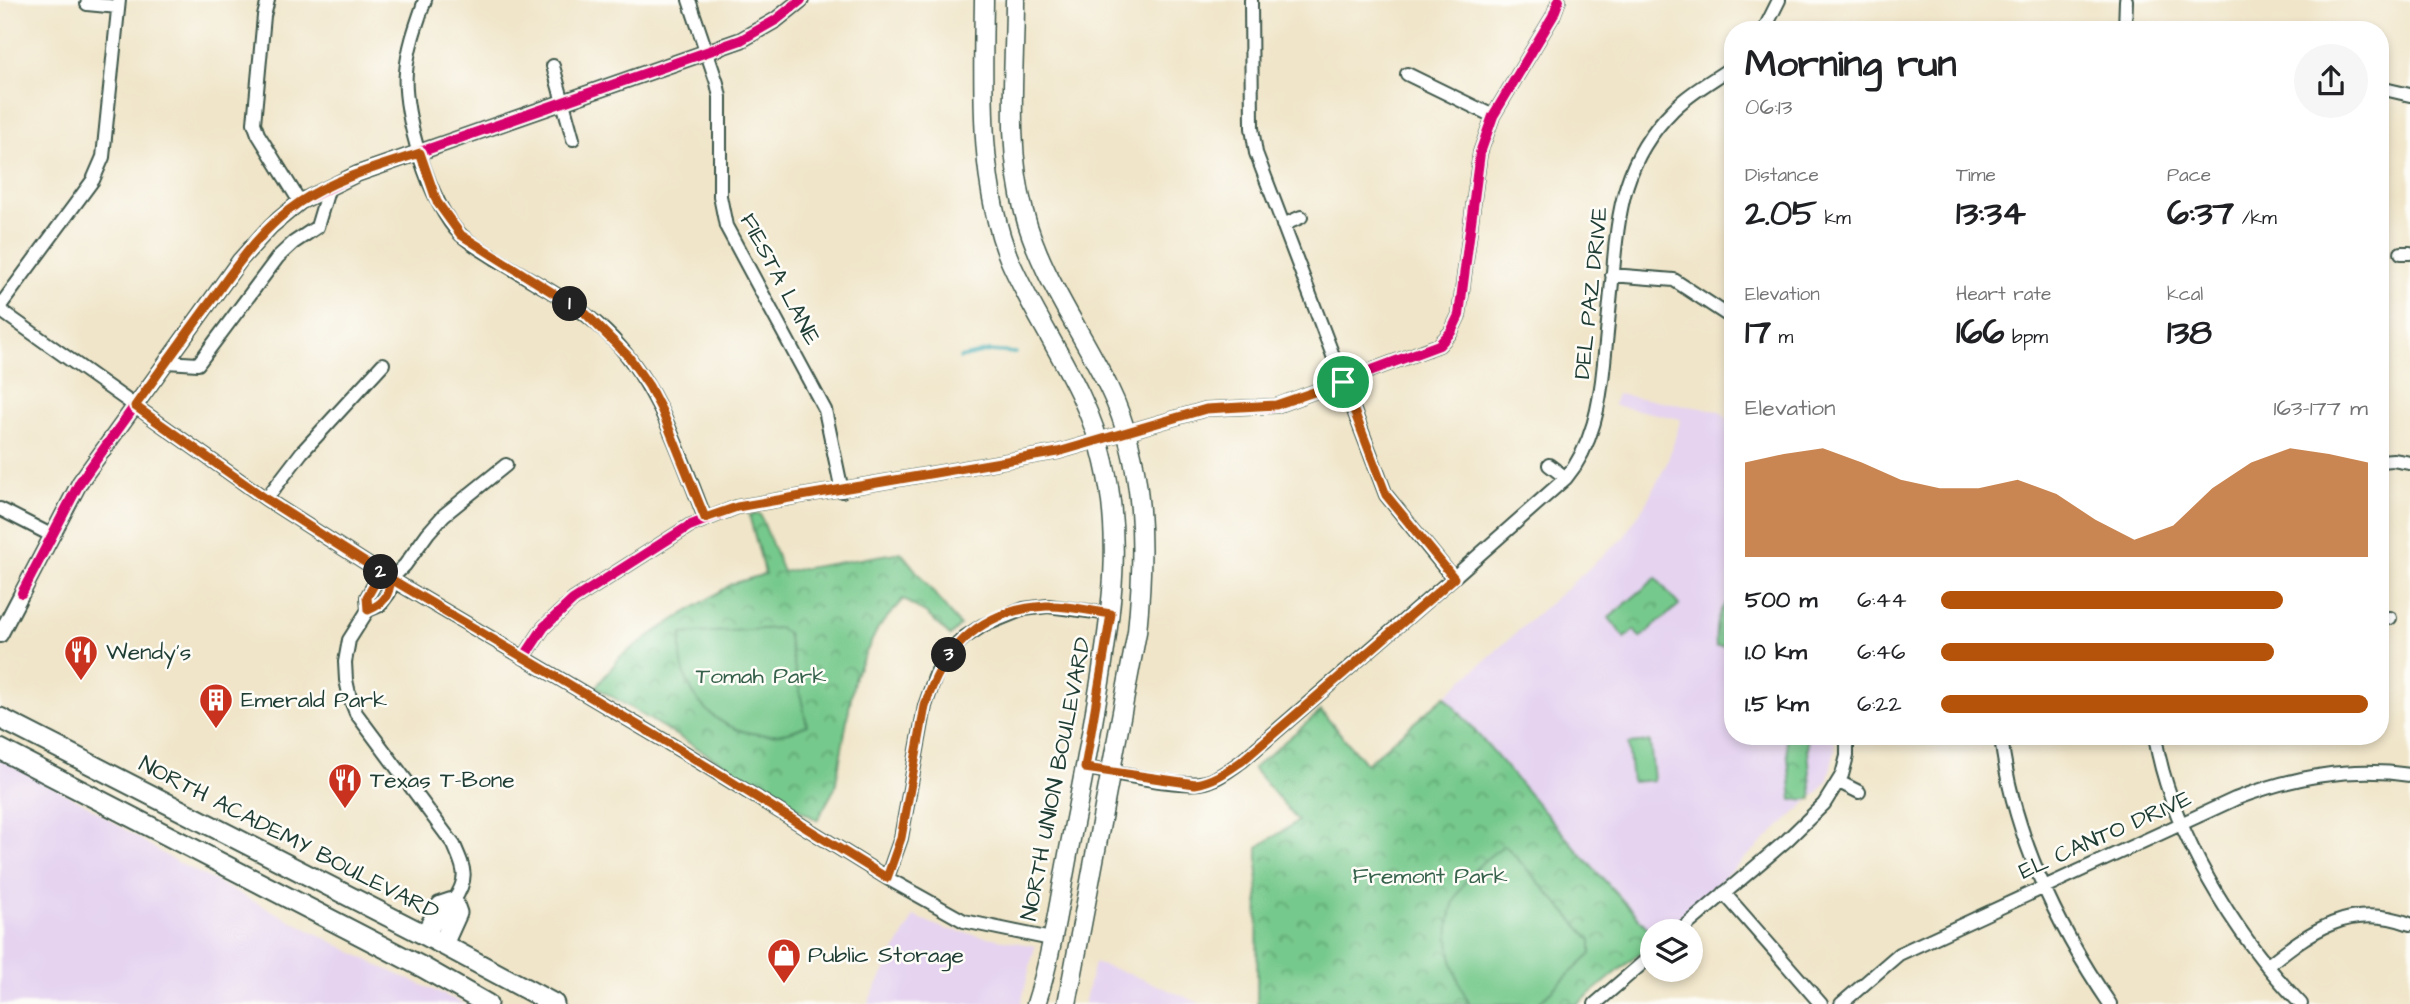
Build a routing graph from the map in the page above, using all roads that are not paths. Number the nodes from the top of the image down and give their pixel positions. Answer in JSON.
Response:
{"nodes":[{"id":1,"x":268,"y":0,"type":"edge"},
{"id":2,"x":425,"y":0,"type":"edge"},
{"id":3,"x":689,"y":0,"type":"edge"},
{"id":4,"x":801,"y":0,"type":"edge"},
{"id":5,"x":984,"y":0,"type":"edge"},
{"id":6,"x":1015,"y":0,"type":"edge"},
{"id":7,"x":1251,"y":0,"type":"edge"},
{"id":8,"x":1559,"y":0,"type":"edge"},
{"id":9,"x":1779,"y":0,"type":"edge"},
{"id":10,"x":2126,"y":0,"type":"edge"},
{"id":11,"x":87,"y":4,"type":"dead end"},
{"id":12,"x":119,"y":4,"type":"edge"},
{"id":13,"x":1768,"y":21,"type":"edge"},
{"id":14,"x":2125,"y":21,"type":"edge"},
{"id":15,"x":708,"y":53,"type":"junction"},
{"id":16,"x":553,"y":65,"type":"dead end"},
{"id":17,"x":1724,"y":73,"type":"edge"},
{"id":18,"x":1407,"y":74,"type":"dead end"},
{"id":19,"x":2389,"y":90,"type":"edge"},
{"id":20,"x":2410,"y":94,"type":"edge"},
{"id":21,"x":563,"y":103,"type":"junction"},
{"id":22,"x":1493,"y":116,"type":"junction"},
{"id":23,"x":573,"y":139,"type":"dead end"},
{"id":24,"x":420,"y":153,"type":"junction"},
{"id":25,"x":329,"y":187,"type":"junction"},
{"id":26,"x":300,"y":202,"type":"junction"},
{"id":27,"x":1301,"y":217,"type":"dead end"},
{"id":28,"x":1283,"y":225,"type":"junction"},
{"id":29,"x":1612,"y":275,"type":"junction"},
{"id":30,"x":1724,"y":307,"type":"edge"},
{"id":31,"x":0,"y":308,"type":"edge"},
{"id":32,"x":167,"y":362,"type":"junction"},
{"id":33,"x":383,"y":364,"type":"dead end"},
{"id":34,"x":1343,"y":382,"type":"junction"},
{"id":35,"x":135,"y":406,"type":"junction"},
{"id":36,"x":1125,"y":432,"type":"junction"},
{"id":37,"x":1099,"y":441,"type":"junction"},
{"id":38,"x":2389,"y":460,"type":"edge"},
{"id":39,"x":2410,"y":463,"type":"edge"},
{"id":40,"x":506,"y":465,"type":"dead end"},
{"id":41,"x":1549,"y":465,"type":"dead end"},
{"id":42,"x":1566,"y":478,"type":"junction"},
{"id":43,"x":842,"y":491,"type":"junction"},
{"id":44,"x":266,"y":499,"type":"junction"},
{"id":45,"x":0,"y":509,"type":"edge"},
{"id":46,"x":705,"y":518,"type":"junction"},
{"id":47,"x":51,"y":535,"type":"junction"},
{"id":48,"x":1454,"y":578,"type":"junction"},
{"id":49,"x":391,"y":579,"type":"junction"},
{"id":50,"x":1111,"y":614,"type":"junction"},
{"id":51,"x":0,"y":635,"type":"edge"},
{"id":52,"x":524,"y":657,"type":"junction"},
{"id":53,"x":0,"y":718,"type":"edge"},
{"id":54,"x":1846,"y":745,"type":"edge"},
{"id":55,"x":2002,"y":745,"type":"edge"},
{"id":56,"x":2157,"y":745,"type":"edge"},
{"id":57,"x":0,"y":749,"type":"edge"},
{"id":58,"x":1085,"y":768,"type":"junction"},
{"id":59,"x":1111,"y":771,"type":"junction"},
{"id":60,"x":2410,"y":775,"type":"edge"},
{"id":61,"x":1839,"y":782,"type":"junction"},
{"id":62,"x":1859,"y":792,"type":"dead end"},
{"id":63,"x":2180,"y":824,"type":"junction"},
{"id":64,"x":887,"y":878,"type":"junction"},
{"id":65,"x":2044,"y":885,"type":"junction"},
{"id":66,"x":1724,"y":893,"type":"junction"},
{"id":67,"x":453,"y":902,"type":"junction"},
{"id":68,"x":1694,"y":919,"type":"edge"},
{"id":69,"x":2410,"y":924,"type":"edge"},
{"id":70,"x":425,"y":935,"type":"junction"},
{"id":71,"x":1051,"y":939,"type":"junction"},
{"id":72,"x":443,"y":944,"type":"junction"},
{"id":73,"x":1640,"y":965,"type":"edge"},
{"id":74,"x":2267,"y":966,"type":"junction"},
{"id":75,"x":487,"y":1004,"type":"edge"},
{"id":76,"x":554,"y":1004,"type":"edge"},
{"id":77,"x":1036,"y":1004,"type":"edge"},
{"id":78,"x":1067,"y":1004,"type":"edge"},
{"id":79,"x":1595,"y":1004,"type":"edge"},
{"id":80,"x":1821,"y":1004,"type":"edge"},
{"id":81,"x":1841,"y":1004,"type":"edge"},
{"id":82,"x":2110,"y":1004,"type":"edge"},
{"id":83,"x":2301,"y":1004,"type":"edge"}],
"edges":[{"from":1,"to":26,"type":"street"},
{"from":2,"to":24,"type":"street"},
{"from":3,"to":15,"type":"street","name":"FIESTA LANE"},
{"from":4,"to":15,"type":"street"},
{"from":5,"to":37,"type":"main road","name":"NORTH UNION BOULEVARD"},
{"from":6,"to":36,"type":"main road"},
{"from":7,"to":28,"type":"street"},
{"from":8,"to":22,"type":"street"},
{"from":9,"to":13,"type":"street"},
{"from":10,"to":14,"type":"street"},
{"from":11,"to":12,"type":"street"},
{"from":12,"to":31,"type":"street"},
{"from":15,"to":21,"type":"street"},
{"from":15,"to":43,"type":"street","name":"FIESTA LANE"},
{"from":16,"to":21,"type":"street"},
{"from":17,"to":29,"type":"street","name":"DEL PAZ DRIVE"},
{"from":18,"to":22,"type":"street"},
{"from":19,"to":20,"type":"street"},
{"from":21,"to":23,"type":"street"},
{"from":21,"to":24,"type":"street"},
{"from":22,"to":34,"type":"street"},
{"from":24,"to":25,"type":"street"},
{"from":24,"to":46,"type":"street"},
{"from":25,"to":26,"type":"street"},
{"from":25,"to":32,"type":"street"},
{"from":26,"to":32,"type":"street"},
{"from":27,"to":28,"type":"street"},
{"from":28,"to":34,"type":"street"},
{"from":29,"to":30,"type":"street"},
{"from":29,"to":42,"type":"street","name":"DEL PAZ DRIVE"},
{"from":31,"to":35,"type":"street"},
{"from":32,"to":35,"type":"street"},
{"from":33,"to":44,"type":"street"},
{"from":34,"to":36,"type":"street"},
{"from":34,"to":48,"type":"street"},
{"from":35,"to":44,"type":"street"},
{"from":35,"to":47,"type":"street"},
{"from":36,"to":37,"type":"street"},
{"from":36,"to":59,"type":"main road"},
{"from":37,"to":43,"type":"street"},
{"from":37,"to":50,"type":"main road","name":"NORTH UNION BOULEVARD"},
{"from":38,"to":39,"type":"street"},
{"from":40,"to":49,"type":"street"},
{"from":41,"to":42,"type":"street"},
{"from":42,"to":48,"type":"street","name":"DEL PAZ DRIVE"},
{"from":43,"to":46,"type":"street"},
{"from":44,"to":49,"type":"street"},
{"from":45,"to":47,"type":"street"},
{"from":46,"to":52,"type":"street"},
{"from":47,"to":51,"type":"street"},
{"from":48,"to":59,"type":"street","name":"DEL PAZ DRIVE"},
{"from":49,"to":52,"type":"street"},
{"from":49,"to":67,"type":"street"},
{"from":50,"to":58,"type":"main road","name":"NORTH UNION BOULEVARD"},
{"from":50,"to":64,"type":"street"},
{"from":52,"to":64,"type":"street"},
{"from":53,"to":70,"type":"highway","name":"NORTH ACADEMY BOULEVARD"},
{"from":54,"to":61,"type":"street"},
{"from":55,"to":65,"type":"street"},
{"from":56,"to":63,"type":"street"},
{"from":57,"to":75,"type":"highway"},
{"from":58,"to":59,"type":"street","name":"DEL PAZ DRIVE"},
{"from":58,"to":71,"type":"main road","name":"NORTH UNION BOULEVARD"},
{"from":59,"to":78,"type":"main road"},
{"from":60,"to":63,"type":"street","name":"EL CANTO DRIVE"},
{"from":61,"to":62,"type":"street"},
{"from":61,"to":66,"type":"street"},
{"from":63,"to":65,"type":"street","name":"EL CANTO DRIVE"},
{"from":63,"to":74,"type":"street"},
{"from":64,"to":71,"type":"street"},
{"from":65,"to":81,"type":"street","name":"EL CANTO DRIVE"},
{"from":65,"to":82,"type":"street"},
{"from":66,"to":68,"type":"street"},
{"from":66,"to":80,"type":"street"},
{"from":67,"to":70,"type":"highway"},
{"from":67,"to":72,"type":"highway"},
{"from":69,"to":74,"type":"street"},
{"from":70,"to":72,"type":"highway","name":"NORTH ACADEMY BOULEVARD"},
{"from":71,"to":77,"type":"main road","name":"NORTH UNION BOULEVARD"},
{"from":72,"to":76,"type":"highway","name":"NORTH ACADEMY BOULEVARD"},
{"from":73,"to":79,"type":"street"},
{"from":74,"to":83,"type":"street"}]}
